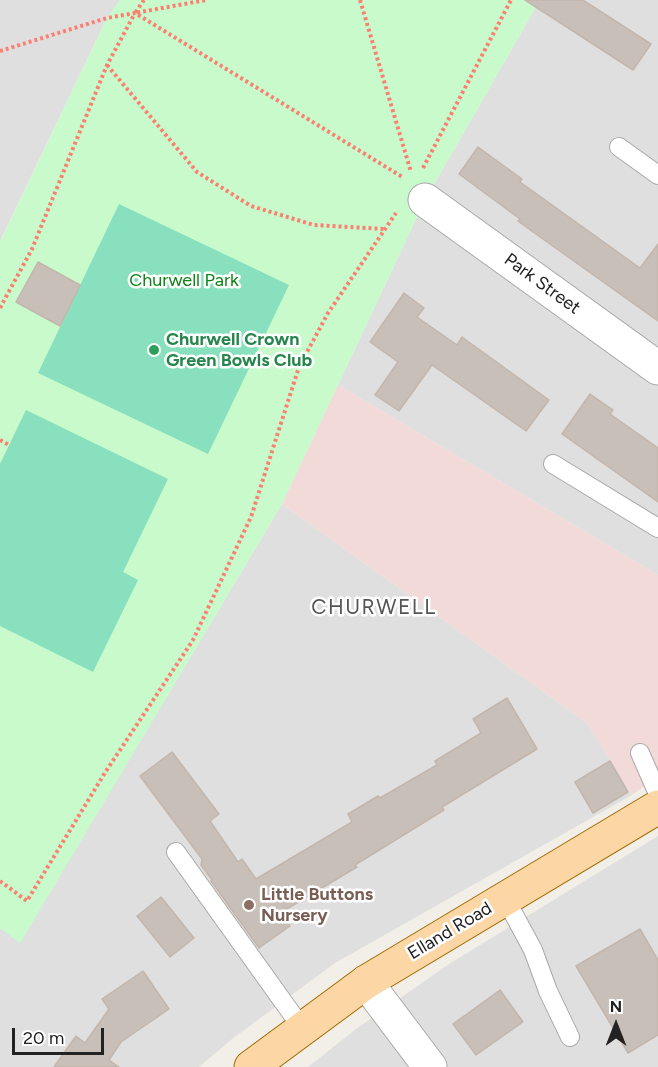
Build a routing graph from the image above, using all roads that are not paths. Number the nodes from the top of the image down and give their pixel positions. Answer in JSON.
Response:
{"nodes":[{"id":1,"x":619,"y":147,"type":"dead end"},
{"id":2,"x":658,"y":175,"type":"edge"},
{"id":3,"x":412,"y":188,"type":"road end"},
{"id":4,"x":658,"y":368,"type":"edge"},
{"id":5,"x":553,"y":464,"type":"dead end"},
{"id":6,"x":658,"y":528,"type":"edge"},
{"id":7,"x":640,"y":753,"type":"dead end"},
{"id":8,"x":658,"y":795,"type":"edge"},
{"id":9,"x":658,"y":807,"type":"edge"},
{"id":10,"x":176,"y":852,"type":"dead end"},
{"id":11,"x":505,"y":898,"type":"junction"},
{"id":12,"x":366,"y":982,"type":"junction"},
{"id":13,"x":302,"y":1028,"type":"junction"},
{"id":14,"x":570,"y":1037,"type":"dead end"},
{"id":15,"x":251,"y":1067,"type":"edge"},
{"id":16,"x":430,"y":1067,"type":"edge"}],
"edges":[{"from":1,"to":2,"type":"lane"},
{"from":3,"to":4,"type":"street","name":"Park Street"},
{"from":5,"to":6,"type":"lane"},
{"from":7,"to":8,"type":"lane"},
{"from":9,"to":11,"type":"main road","name":"Elland Road"},
{"from":10,"to":13,"type":"lane"},
{"from":11,"to":12,"type":"main road","name":"Elland Road"},
{"from":11,"to":14,"type":"lane"},
{"from":12,"to":13,"type":"main road","name":"Elland Road"},
{"from":12,"to":16,"type":"street"},
{"from":13,"to":15,"type":"main road","name":"Elland Road"}]}
